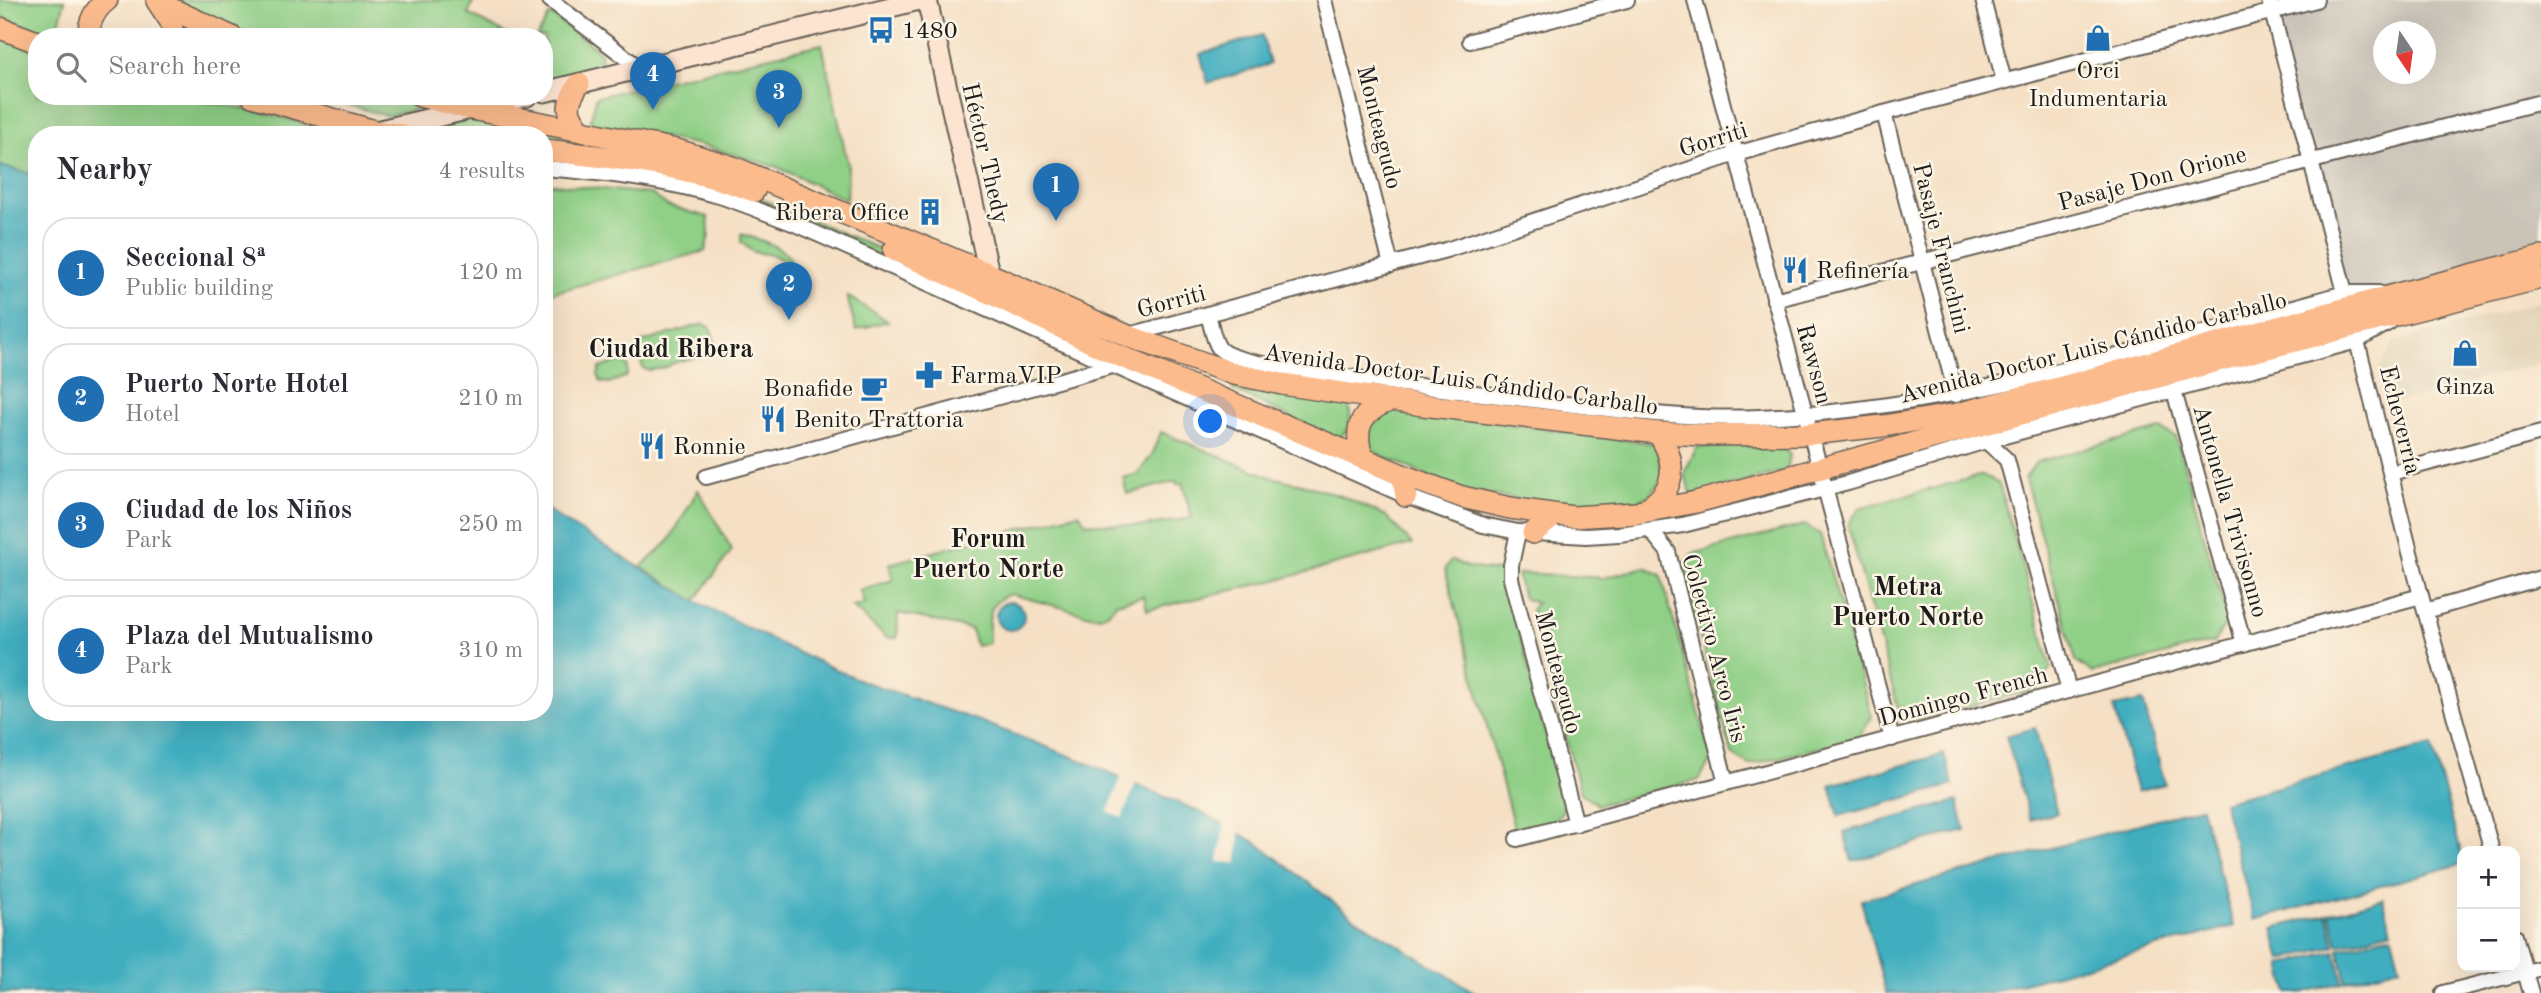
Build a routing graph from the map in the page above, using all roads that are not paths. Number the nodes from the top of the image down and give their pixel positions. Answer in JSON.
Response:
{"nodes":[{"id":1,"x":107,"y":0,"type":"edge"},
{"id":2,"x":550,"y":0,"type":"edge"},
{"id":3,"x":919,"y":0,"type":"edge"},
{"id":4,"x":927,"y":0,"type":"edge"},
{"id":5,"x":1324,"y":0,"type":"edge"},
{"id":6,"x":1627,"y":0,"type":"edge"},
{"id":7,"x":1695,"y":0,"type":"edge"},
{"id":8,"x":1983,"y":0,"type":"edge"},
{"id":9,"x":2316,"y":0,"type":"edge"},
{"id":10,"x":157,"y":1,"type":"edge"},
{"id":11,"x":2270,"y":6,"type":"edge"},
{"id":12,"x":0,"y":28,"type":"edge"},
{"id":13,"x":90,"y":28,"type":"edge"},
{"id":14,"x":172,"y":28,"type":"edge"},
{"id":15,"x":213,"y":28,"type":"edge"},
{"id":16,"x":28,"y":39,"type":"edge"},
{"id":17,"x":1470,"y":41,"type":"dead end"},
{"id":18,"x":640,"y":69,"type":"junction"},
{"id":19,"x":2004,"y":81,"type":"junction"},
{"id":20,"x":579,"y":84,"type":"junction"},
{"id":21,"x":553,"y":90,"type":"edge"},
{"id":22,"x":2541,"y":102,"type":"edge"},
{"id":23,"x":283,"y":105,"type":"edge"},
{"id":24,"x":455,"y":105,"type":"edge"},
{"id":25,"x":488,"y":105,"type":"edge"},
{"id":26,"x":471,"y":109,"type":"junction"},
{"id":27,"x":1884,"y":113,"type":"junction"},
{"id":28,"x":354,"y":126,"type":"edge"},
{"id":29,"x":405,"y":126,"type":"edge"},
{"id":30,"x":581,"y":131,"type":"junction"},
{"id":31,"x":553,"y":151,"type":"edge"},
{"id":32,"x":1736,"y":154,"type":"junction"},
{"id":33,"x":2310,"y":161,"type":"junction"},
{"id":34,"x":553,"y":169,"type":"edge"},
{"id":35,"x":2541,"y":257,"type":"edge"},
{"id":36,"x":1922,"y":262,"type":"junction"},
{"id":37,"x":1391,"y":265,"type":"junction"},
{"id":38,"x":2541,"y":278,"type":"edge"},
{"id":39,"x":992,"y":284,"type":"junction"},
{"id":40,"x":1774,"y":300,"type":"junction"},
{"id":41,"x":2404,"y":303,"type":"junction"},
{"id":42,"x":1208,"y":314,"type":"junction"},
{"id":43,"x":1000,"y":316,"type":"junction"},
{"id":44,"x":2351,"y":317,"type":"junction"},
{"id":45,"x":1128,"y":336,"type":"junction"},
{"id":46,"x":2217,"y":361,"type":"junction"},
{"id":47,"x":1112,"y":366,"type":"junction"},
{"id":48,"x":2244,"y":372,"type":"junction"},
{"id":49,"x":2042,"y":374,"type":"junction"},
{"id":50,"x":2066,"y":386,"type":"junction"},
{"id":51,"x":2174,"y":391,"type":"junction"},
{"id":52,"x":1956,"y":395,"type":"junction"},
{"id":53,"x":1392,"y":400,"type":"junction"},
{"id":54,"x":1693,"y":417,"type":"junction"},
{"id":55,"x":1807,"y":424,"type":"junction"},
{"id":56,"x":1959,"y":431,"type":"junction"},
{"id":57,"x":1658,"y":433,"type":"junction"},
{"id":58,"x":2541,"y":433,"type":"edge"},
{"id":59,"x":1706,"y":435,"type":"junction"},
{"id":60,"x":1986,"y":441,"type":"junction"},
{"id":61,"x":1362,"y":457,"type":"junction"},
{"id":62,"x":1819,"y":468,"type":"junction"},
{"id":63,"x":2390,"y":473,"type":"junction"},
{"id":64,"x":706,"y":477,"type":"dead end"},
{"id":65,"x":1404,"y":485,"type":"junction"},
{"id":66,"x":1825,"y":489,"type":"junction"},
{"id":67,"x":1555,"y":515,"type":"junction"},
{"id":68,"x":1644,"y":521,"type":"junction"},
{"id":69,"x":1526,"y":532,"type":"junction"},
{"id":70,"x":2541,"y":578,"type":"edge"},
{"id":71,"x":2421,"y":596,"type":"junction"},
{"id":72,"x":2426,"y":611,"type":"junction"},
{"id":73,"x":2244,"y":643,"type":"junction"},
{"id":74,"x":2069,"y":691,"type":"junction"},
{"id":75,"x":1892,"y":739,"type":"junction"},
{"id":76,"x":1726,"y":783,"type":"junction"},
{"id":77,"x":1576,"y":824,"type":"junction"},
{"id":78,"x":1517,"y":839,"type":"dead end"},
{"id":79,"x":2491,"y":846,"type":"edge"},
{"id":80,"x":2520,"y":954,"type":"edge"},
{"id":81,"x":2541,"y":968,"type":"edge"},
{"id":82,"x":2525,"y":972,"type":"junction"},
{"id":83,"x":2443,"y":993,"type":"edge"},
{"id":84,"x":2531,"y":993,"type":"edge"}],
"edges":[{"from":1,"to":13,"type":"main road"},
{"from":2,"to":18,"type":"street"},
{"from":3,"to":18,"type":"main road"},
{"from":4,"to":39,"type":"main road","name":"Héctor Thedy"},
{"from":5,"to":37,"type":"street","name":"Monteagudo"},
{"from":6,"to":17,"type":"street"},
{"from":7,"to":32,"type":"street","name":"Rawson"},
{"from":8,"to":19,"type":"street"},
{"from":9,"to":11,"type":"street","name":"Gorriti"},
{"from":10,"to":14,"type":"main road"},
{"from":10,"to":15,"type":"main road"},
{"from":11,"to":19,"type":"street","name":"Gorriti"},
{"from":11,"to":33,"type":"street","name":"Echeverría"},
{"from":12,"to":16,"type":"main road"},
{"from":18,"to":20,"type":"main road"},
{"from":19,"to":27,"type":"street","name":"Gorriti"},
{"from":20,"to":21,"type":"main road"},
{"from":20,"to":30,"type":"main road"},
{"from":22,"to":33,"type":"street","name":"Pasaje Don Orione"},
{"from":23,"to":28,"type":"main road"},
{"from":24,"to":26,"type":"main road","name":"Avenida Doctor Luis Cándido Carballo"},
{"from":25,"to":26,"type":"main road"},
{"from":26,"to":29,"type":"main road"},
{"from":26,"to":30,"type":"main road","name":"Avenida Doctor Luis Cándido Carballo"},
{"from":27,"to":32,"type":"street","name":"Gorriti"},
{"from":27,"to":36,"type":"street","name":"Pasaje Franchini"},
{"from":30,"to":39,"type":"main road","name":"Avenida Doctor Luis Cándido Carballo"},
{"from":31,"to":39,"type":"main road","name":"Avenida Doctor Luis Cándido Carballo"},
{"from":32,"to":37,"type":"street","name":"Gorriti"},
{"from":32,"to":40,"type":"street","name":"Rawson"},
{"from":33,"to":36,"type":"street","name":"Pasaje Don Orione"},
{"from":33,"to":44,"type":"street","name":"Echeverría"},
{"from":34,"to":43,"type":"street","name":"Avenida Doctor Luis Cándido Carballo"},
{"from":35,"to":41,"type":"main road","name":"Avenida Doctor Luis Cándido Carballo"},
{"from":36,"to":40,"type":"street","name":"Pasaje Don Orione"},
{"from":36,"to":52,"type":"street","name":"Pasaje Franchini"},
{"from":37,"to":42,"type":"street","name":"Gorriti"},
{"from":38,"to":41,"type":"main road","name":"Avenida Doctor Luis Cándido Carballo"},
{"from":39,"to":43,"type":"street","name":"Héctor Thedy"},
{"from":39,"to":45,"type":"main road","name":"Avenida Doctor Luis Cándido Carballo"},
{"from":39,"to":61,"type":"main road","name":"Avenida Doctor Luis Cándido Carballo"},
{"from":40,"to":55,"type":"street","name":"Rawson"},
{"from":41,"to":44,"type":"main road","name":"Avenida Doctor Luis Cándido Carballo"},
{"from":41,"to":44,"type":"street","name":"Avenida Doctor Luis Cándido Carballo"},
{"from":42,"to":45,"type":"street","name":"Gorriti"},
{"from":42,"to":54,"type":"street"},
{"from":43,"to":47,"type":"street","name":"Avenida Doctor Luis Cándido Carballo"},
{"from":44,"to":46,"type":"main road","name":"Avenida Doctor Luis Cándido Carballo"},
{"from":44,"to":48,"type":"street","name":"Avenida Doctor Luis Cándido Carballo"},
{"from":44,"to":49,"type":"street"},
{"from":44,"to":50,"type":"main road","name":"Avenida Doctor Luis Cándido Carballo"},
{"from":44,"to":63,"type":"street","name":"Echeverría"},
{"from":45,"to":53,"type":"main road","name":"Avenida Doctor Luis Cándido Carballo"},
{"from":46,"to":48,"type":"main road"},
{"from":46,"to":56,"type":"main road","name":"Avenida Doctor Luis Cándido Carballo"},
{"from":47,"to":64,"type":"street"},
{"from":47,"to":65,"type":"street","name":"Avenida Doctor Luis Cándido Carballo"},
{"from":48,"to":51,"type":"street","name":"Avenida Doctor Luis Cándido Carballo"},
{"from":49,"to":50,"type":"main road"},
{"from":49,"to":52,"type":"street"},
{"from":50,"to":55,"type":"main road","name":"Avenida Doctor Luis Cándido Carballo"},
{"from":51,"to":60,"type":"street","name":"Avenida Doctor Luis Cándido Carballo"},
{"from":51,"to":73,"type":"street","name":"Antonella Trivisonno"},
{"from":52,"to":55,"type":"street"},
{"from":53,"to":57,"type":"main road","name":"Avenida Doctor Luis Cándido Carballo"},
{"from":53,"to":61,"type":"main road"},
{"from":54,"to":55,"type":"street"},
{"from":54,"to":59,"type":"main road"},
{"from":55,"to":59,"type":"main road","name":"Avenida Doctor Luis Cándido Carballo"},
{"from":55,"to":62,"type":"street","name":"Rawson"},
{"from":56,"to":60,"type":"main road"},
{"from":56,"to":62,"type":"main road","name":"Avenida Doctor Luis Cándido Carballo"},
{"from":57,"to":59,"type":"main road","name":"Avenida Doctor Luis Cándido Carballo"},
{"from":57,"to":68,"type":"main road"},
{"from":58,"to":63,"type":"street"},
{"from":60,"to":66,"type":"street","name":"Avenida Doctor Luis Cándido Carballo"},
{"from":60,"to":74,"type":"street"},
{"from":61,"to":65,"type":"main road","name":"Avenida Doctor Luis Cándido Carballo"},
{"from":62,"to":66,"type":"street","name":"Rawson"},
{"from":62,"to":68,"type":"main road","name":"Avenida Doctor Luis Cándido Carballo"},
{"from":63,"to":71,"type":"street","name":"Echeverría"},
{"from":65,"to":67,"type":"main road","name":"Avenida Doctor Luis Cándido Carballo"},
{"from":65,"to":69,"type":"street","name":"Avenida Doctor Luis Cándido Carballo"},
{"from":66,"to":68,"type":"street","name":"Avenida Doctor Luis Cándido Carballo"},
{"from":66,"to":75,"type":"street","name":"Rawson"},
{"from":67,"to":68,"type":"main road","name":"Avenida Doctor Luis Cándido Carballo"},
{"from":67,"to":69,"type":"main road"},
{"from":68,"to":69,"type":"street","name":"Avenida Doctor Luis Cándido Carballo"},
{"from":68,"to":76,"type":"street","name":"Colectivo Arco Iris"},
{"from":69,"to":77,"type":"street","name":"Monteagudo"},
{"from":70,"to":72,"type":"street"},
{"from":71,"to":72,"type":"street","name":"Echeverría"},
{"from":71,"to":73,"type":"street","name":"Domingo French"},
{"from":72,"to":79,"type":"street","name":"Echeverría"},
{"from":73,"to":74,"type":"street","name":"Domingo French"},
{"from":74,"to":75,"type":"street","name":"Domingo French"},
{"from":75,"to":76,"type":"street","name":"Domingo French"},
{"from":76,"to":77,"type":"street","name":"Domingo French"},
{"from":77,"to":78,"type":"street","name":"Domingo French"},
{"from":80,"to":82,"type":"street"},
{"from":81,"to":82,"type":"street"},
{"from":82,"to":83,"type":"street"},
{"from":82,"to":84,"type":"street"}]}
